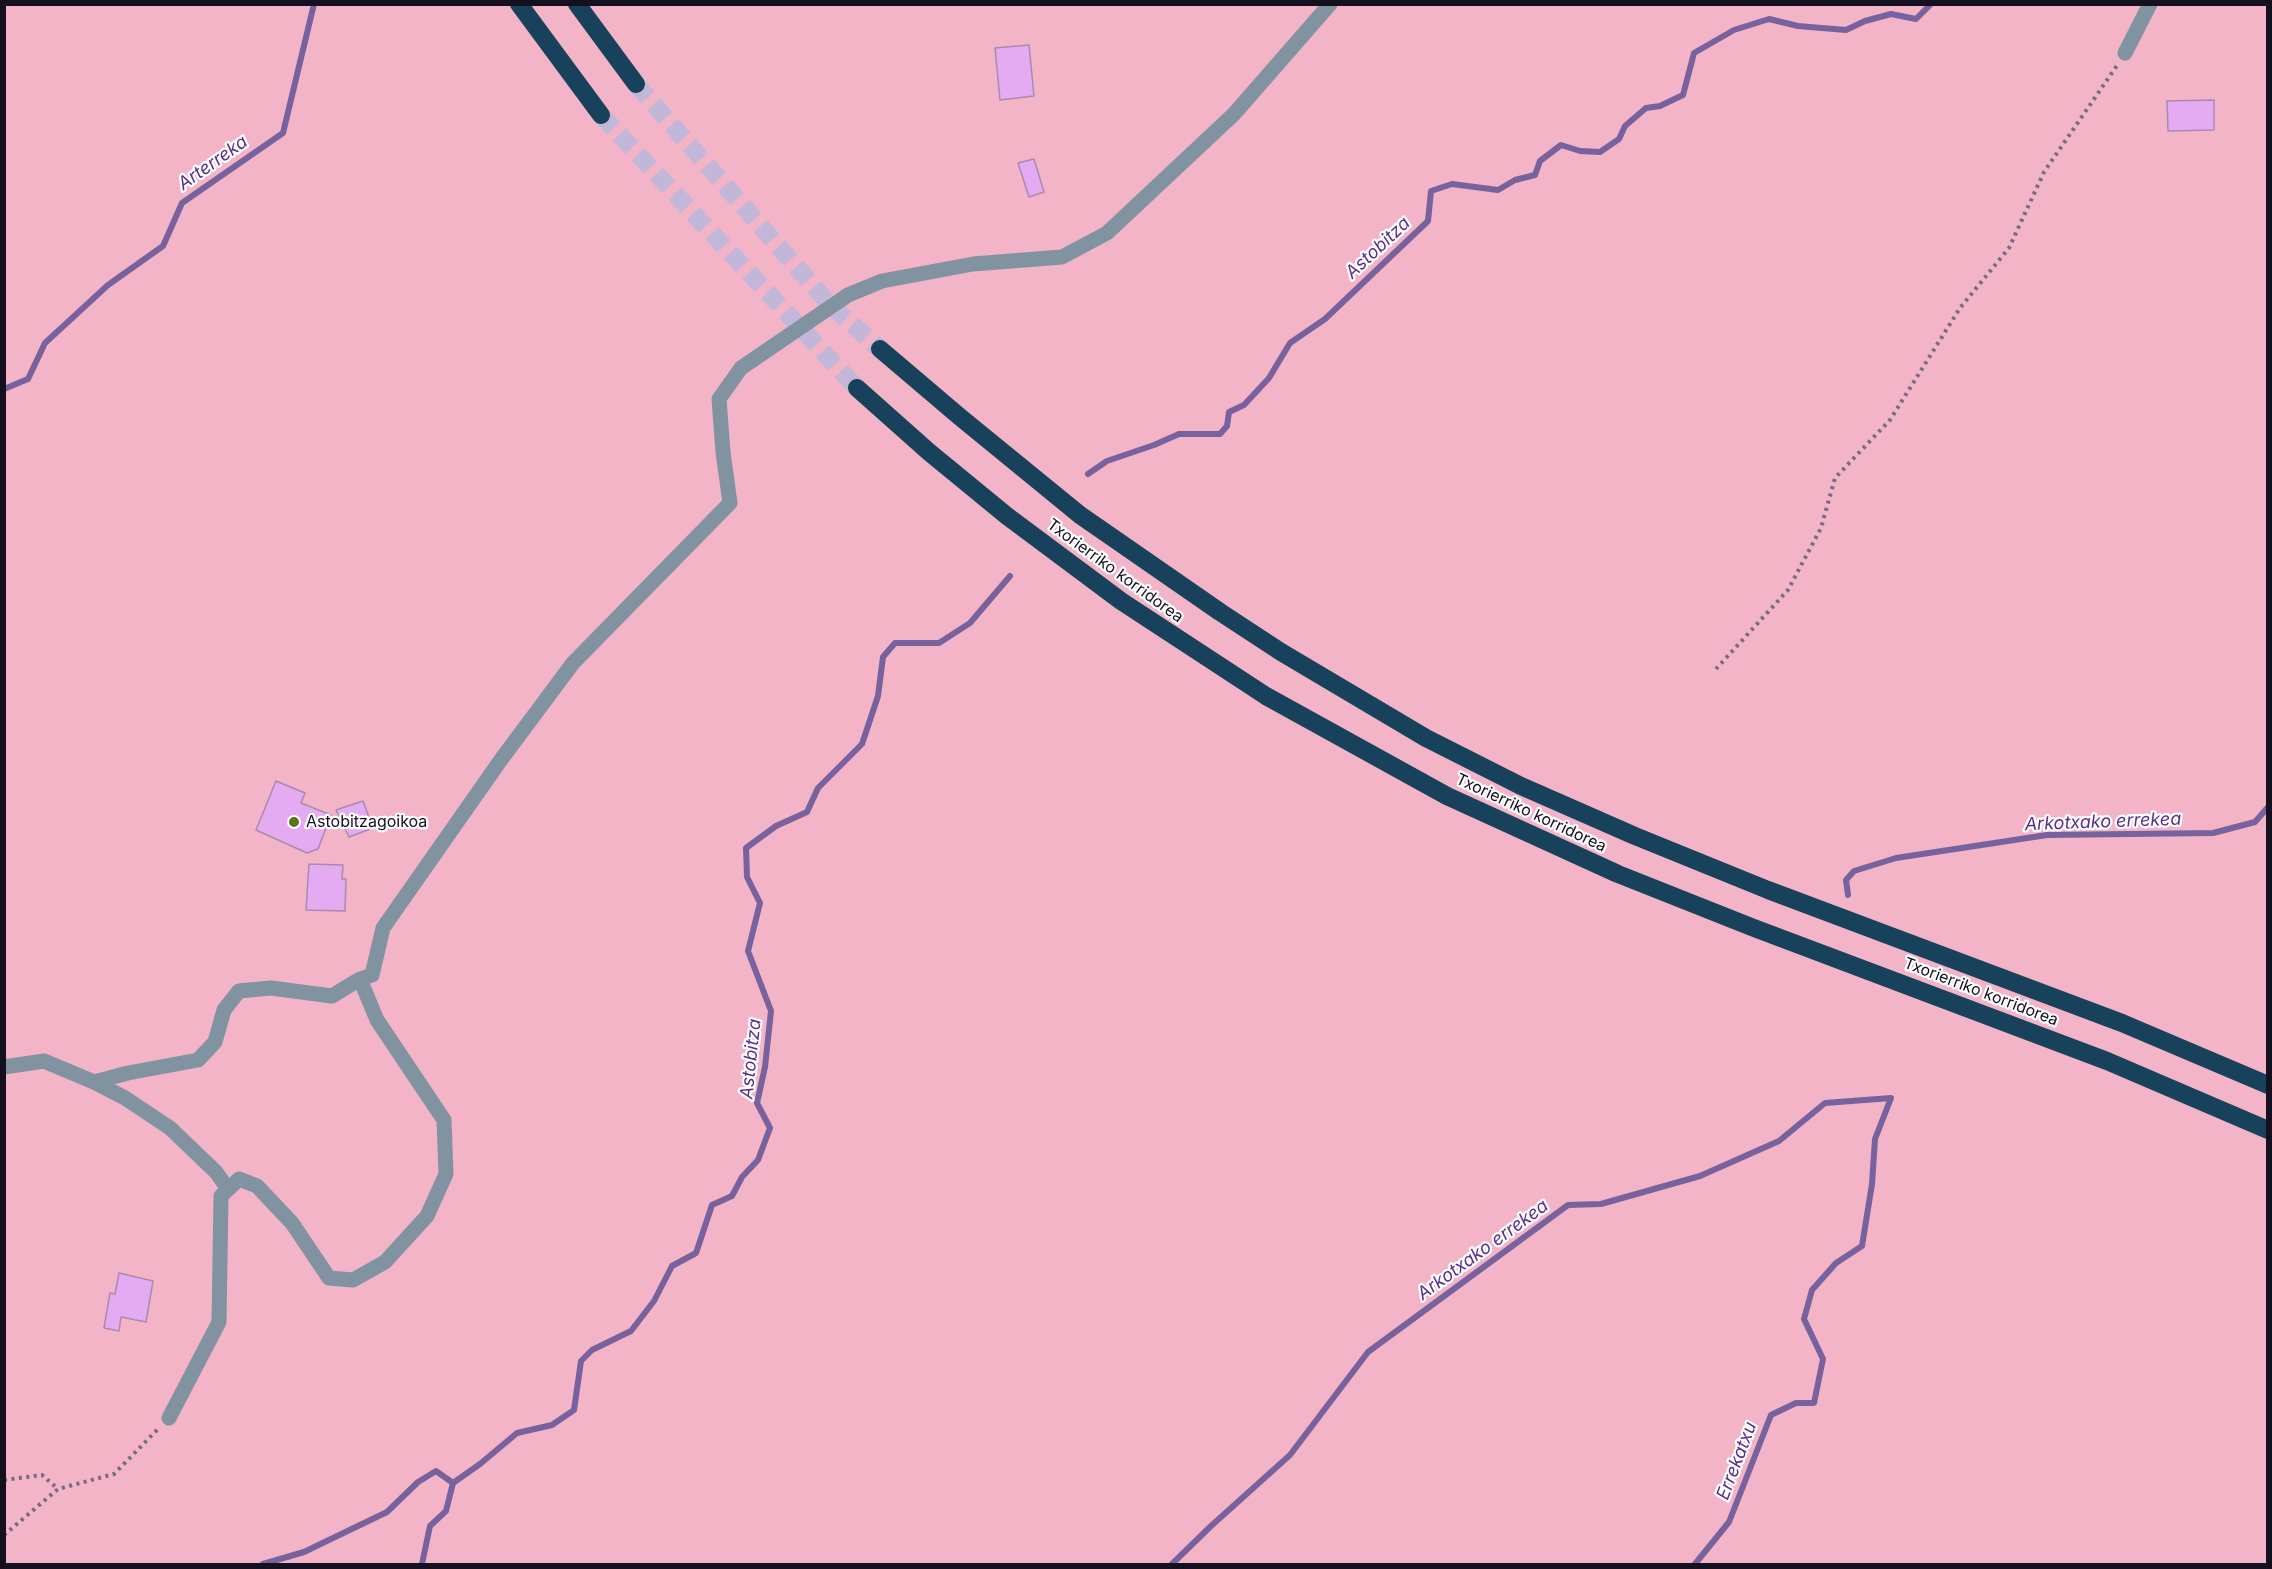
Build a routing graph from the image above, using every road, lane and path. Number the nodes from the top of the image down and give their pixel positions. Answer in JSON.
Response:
{"nodes":[{"id":1,"x":519,"y":4,"type":"edge"},
{"id":2,"x":577,"y":4,"type":"edge"},
{"id":3,"x":1330,"y":4,"type":"edge"},
{"id":4,"x":2150,"y":4,"type":"edge"},
{"id":5,"x":2125,"y":53,"type":"joint"},
{"id":6,"x":636,"y":84,"type":"tunnel mouth"},
{"id":7,"x":601,"y":115,"type":"tunnel mouth"},
{"id":8,"x":880,"y":349,"type":"tunnel mouth"},
{"id":9,"x":857,"y":388,"type":"tunnel mouth"},
{"id":10,"x":1716,"y":669,"type":"dead end"},
{"id":11,"x":360,"y":979,"type":"junction"},
{"id":12,"x":4,"y":1067,"type":"edge"},
{"id":13,"x":94,"y":1083,"type":"junction"},
{"id":14,"x":2268,"y":1085,"type":"edge"},
{"id":15,"x":2268,"y":1130,"type":"edge"},
{"id":16,"x":228,"y":1189,"type":"junction"},
{"id":17,"x":169,"y":1418,"type":"joint"},
{"id":18,"x":4,"y":1480,"type":"edge"},
{"id":19,"x":58,"y":1489,"type":"junction"},
{"id":20,"x":4,"y":1535,"type":"edge"}],
"edges":[{"from":1,"to":7,"type":"highway"},
{"from":2,"to":6,"type":"highway"},
{"from":3,"to":11,"type":"street"},
{"from":4,"to":5,"type":"street"},
{"from":5,"to":10,"type":"path"},
{"from":8,"to":14,"type":"highway","name":"Txorierriko korridorea"},
{"from":9,"to":15,"type":"highway","name":"Txorierriko korridorea"},
{"from":11,"to":13,"type":"street"},
{"from":11,"to":16,"type":"street"},
{"from":12,"to":13,"type":"street"},
{"from":13,"to":16,"type":"street"},
{"from":16,"to":17,"type":"street"},
{"from":17,"to":19,"type":"path"},
{"from":18,"to":19,"type":"path"},
{"from":19,"to":20,"type":"path"}]}
